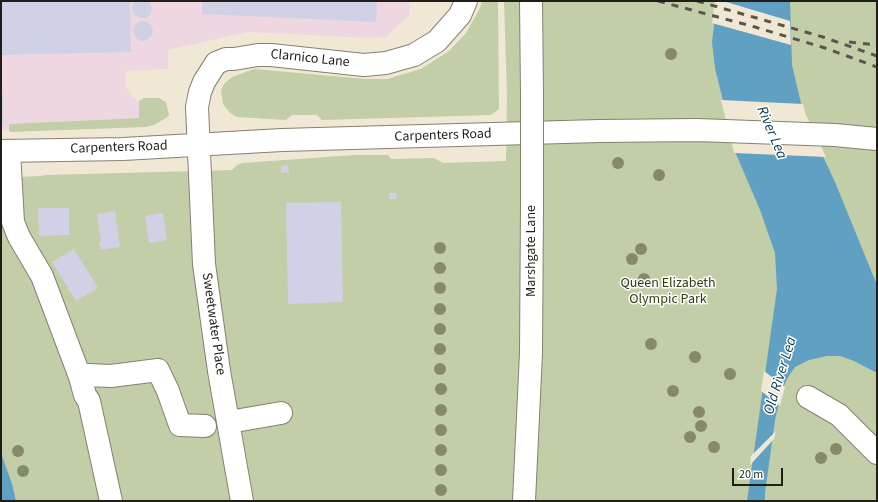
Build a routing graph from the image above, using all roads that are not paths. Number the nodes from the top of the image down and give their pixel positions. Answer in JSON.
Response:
{"nodes":[{"id":1,"x":466,"y":1,"type":"edge"},
{"id":2,"x":531,"y":1,"type":"edge"},
{"id":3,"x":877,"y":139,"type":"edge"},
{"id":4,"x":198,"y":145,"type":"junction"},
{"id":5,"x":5,"y":151,"type":"edge"},
{"id":6,"x":80,"y":377,"type":"junction"},
{"id":7,"x":808,"y":397,"type":"dead end"},
{"id":8,"x":281,"y":413,"type":"dead end"},
{"id":9,"x":229,"y":422,"type":"junction"},
{"id":10,"x":205,"y":426,"type":"dead end"},
{"id":11,"x":877,"y":453,"type":"edge"},
{"id":12,"x":111,"y":501,"type":"edge"},
{"id":13,"x":242,"y":501,"type":"edge"},
{"id":14,"x":524,"y":501,"type":"edge"}],
"edges":[{"from":1,"to":4,"type":"street","name":"Clarnico Lane"},
{"from":2,"to":14,"type":"street","name":"Marshgate Lane","bridge":true},
{"from":3,"to":4,"type":"street","name":"Carpenters Road"},
{"from":4,"to":5,"type":"street","name":"Carpenters Road"},
{"from":4,"to":9,"type":"street","name":"Sweetwater Place"},
{"from":5,"to":6,"type":"street"},
{"from":6,"to":10,"type":"street"},
{"from":6,"to":12,"type":"street"},
{"from":7,"to":11,"type":"street"},
{"from":8,"to":9,"type":"street"},
{"from":9,"to":13,"type":"street","name":"Sweetwater Place"}]}
